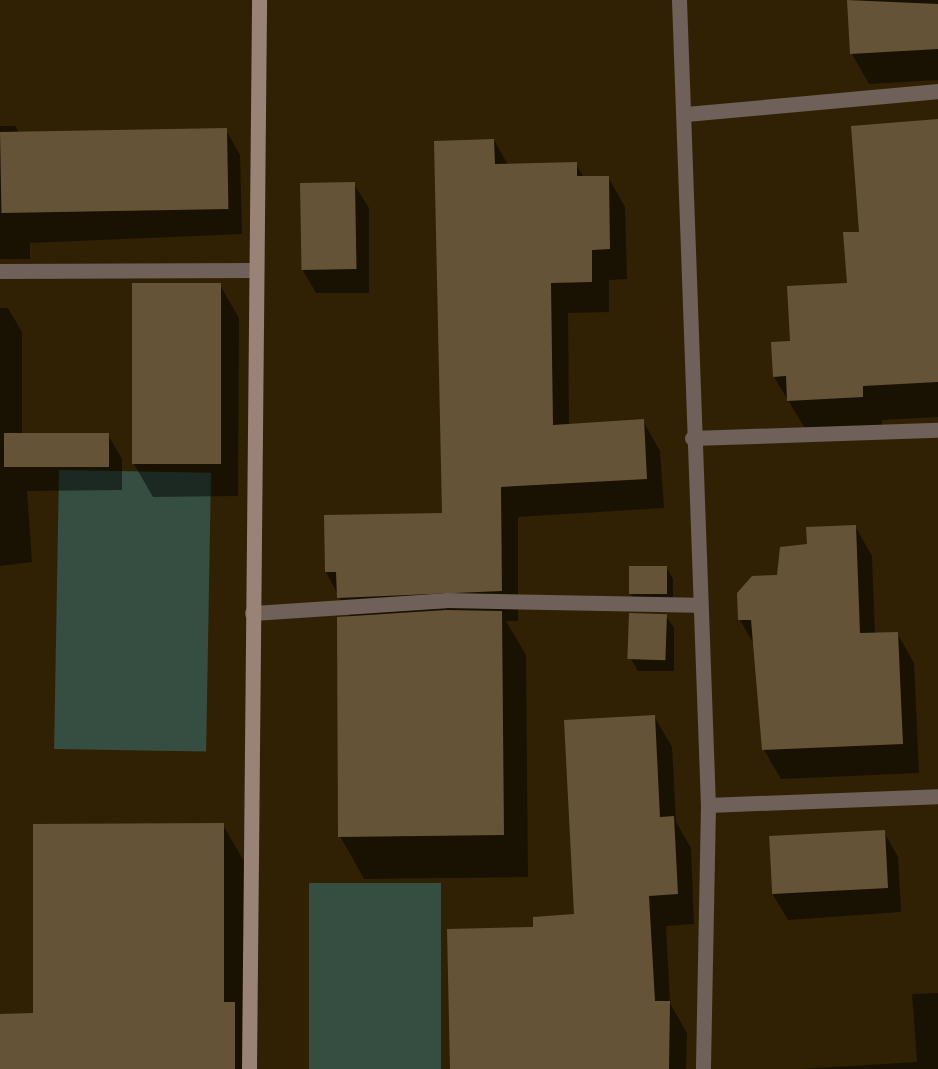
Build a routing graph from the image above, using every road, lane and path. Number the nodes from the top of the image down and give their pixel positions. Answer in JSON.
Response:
{"nodes":[{"id":1,"x":260,"y":0,"type":"edge"},
{"id":2,"x":679,"y":0,"type":"edge"},
{"id":3,"x":938,"y":91,"type":"edge"},
{"id":4,"x":686,"y":114,"type":"junction"},
{"id":5,"x":254,"y":270,"type":"junction"},
{"id":6,"x":0,"y":271,"type":"edge"},
{"id":7,"x":938,"y":430,"type":"edge"},
{"id":8,"x":692,"y":438,"type":"junction"},
{"id":9,"x":697,"y":605,"type":"junction"},
{"id":10,"x":252,"y":613,"type":"junction"},
{"id":11,"x":938,"y":796,"type":"edge"},
{"id":12,"x":708,"y":805,"type":"junction"},
{"id":13,"x":249,"y":1069,"type":"edge"},
{"id":14,"x":703,"y":1069,"type":"edge"}],
"edges":[{"from":1,"to":5,"type":"street"},
{"from":2,"to":4,"type":"street"},
{"from":3,"to":4,"type":"street"},
{"from":4,"to":8,"type":"street"},
{"from":5,"to":6,"type":"street"},
{"from":5,"to":10,"type":"street"},
{"from":7,"to":8,"type":"street"},
{"from":8,"to":9,"type":"street"},
{"from":9,"to":10,"type":"street"},
{"from":9,"to":12,"type":"street"},
{"from":10,"to":13,"type":"street"},
{"from":11,"to":12,"type":"street"},
{"from":12,"to":14,"type":"street"}]}
